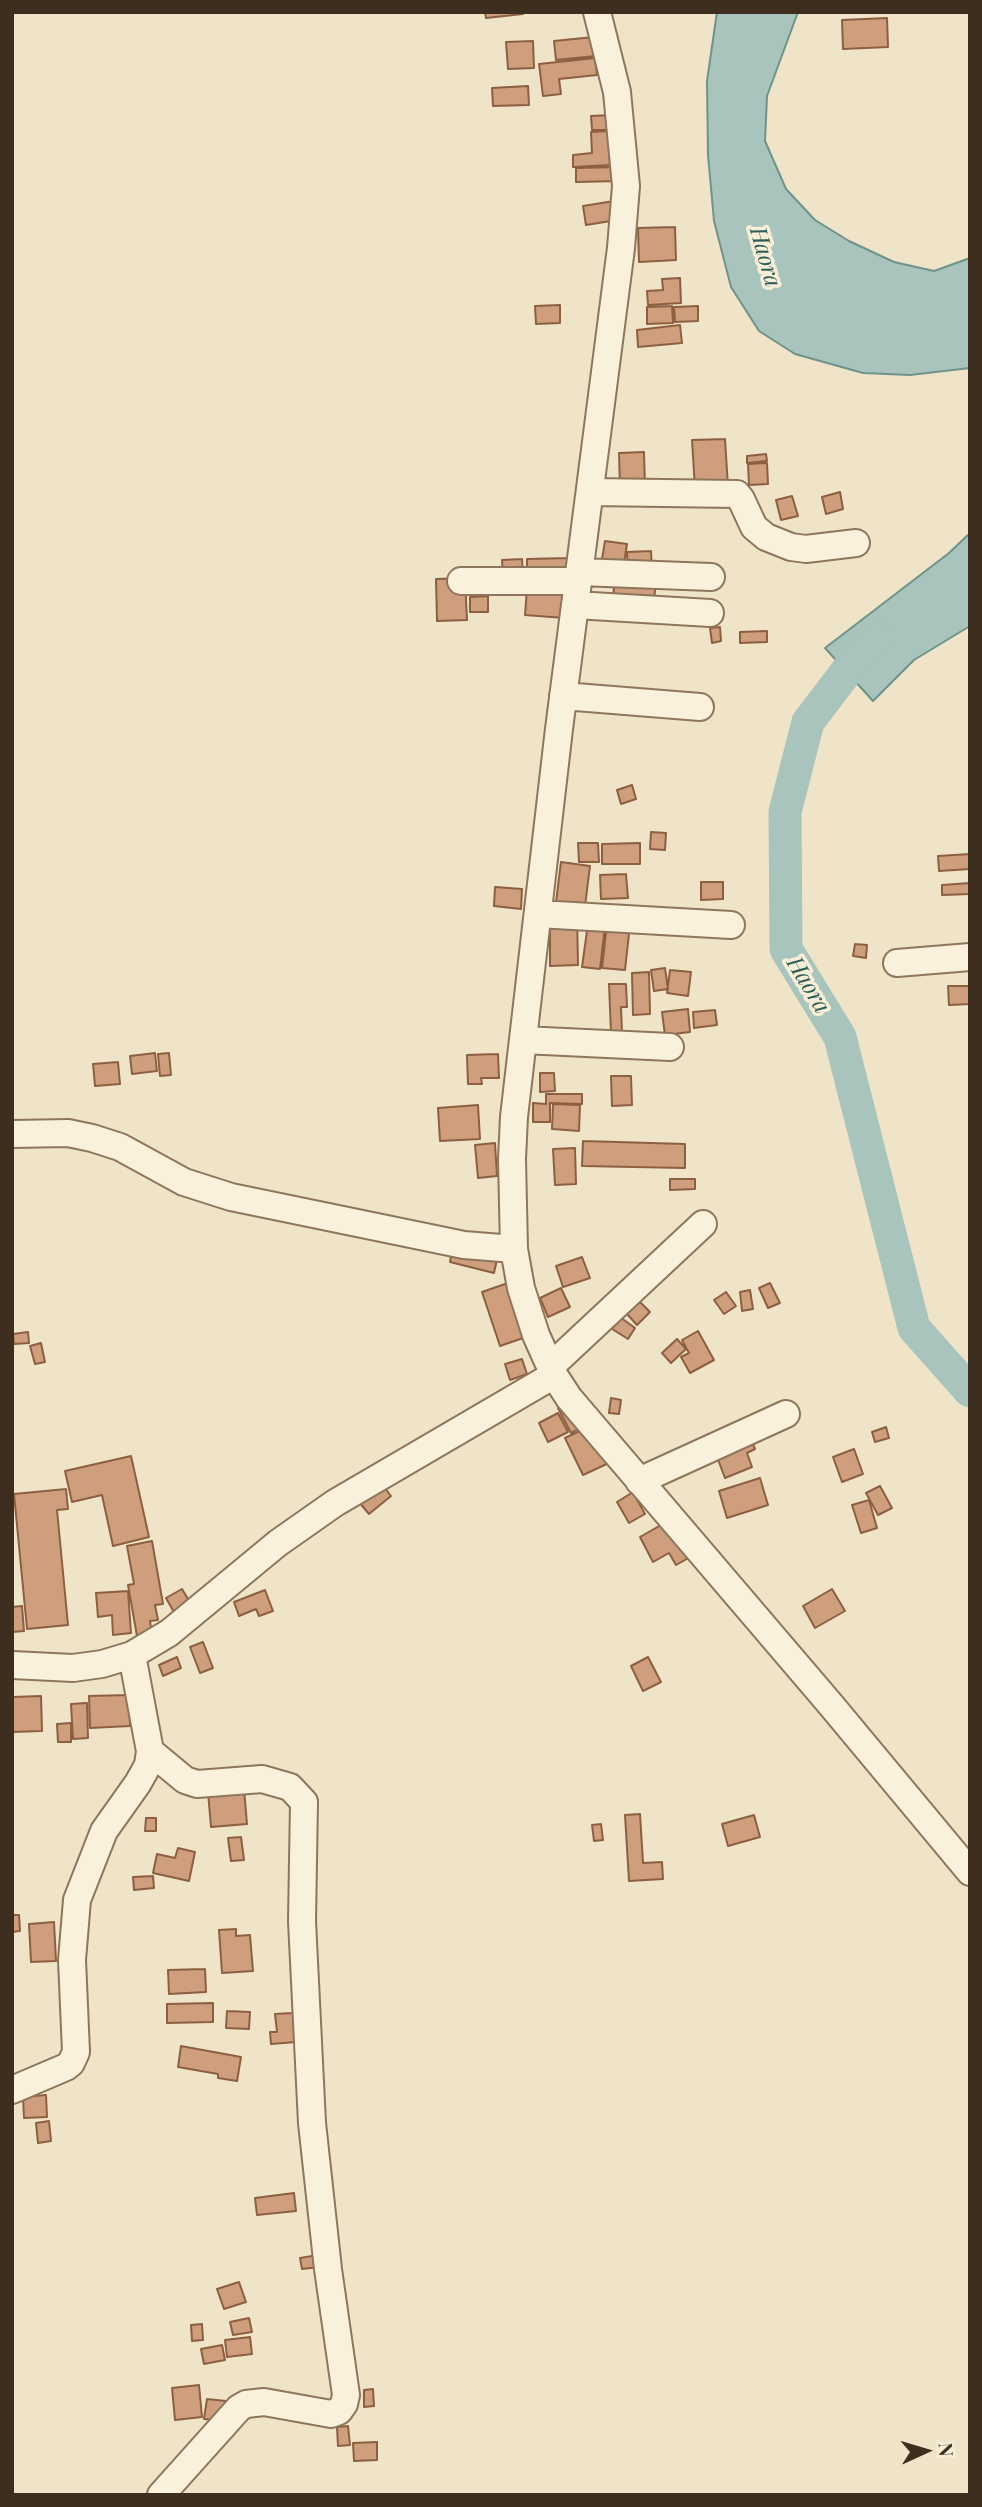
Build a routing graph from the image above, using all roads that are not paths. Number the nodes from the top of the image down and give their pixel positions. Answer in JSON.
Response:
{"nodes":[{"id":1,"x":597,"y":12,"type":"edge"},
{"id":2,"x":590,"y":492,"type":"junction"},
{"id":3,"x":856,"y":544,"type":"dead end"},
{"id":4,"x":711,"y":577,"type":"dead end"},
{"id":5,"x":461,"y":581,"type":"dead end"},
{"id":6,"x":578,"y":586,"type":"junction"},
{"id":7,"x":710,"y":613,"type":"dead end"},
{"id":8,"x":563,"y":696,"type":"junction"},
{"id":9,"x":700,"y":707,"type":"dead end"},
{"id":10,"x":538,"y":914,"type":"junction"},
{"id":11,"x":731,"y":925,"type":"dead end"},
{"id":12,"x":970,"y":957,"type":"edge"},
{"id":13,"x":897,"y":963,"type":"dead end"},
{"id":14,"x":523,"y":1040,"type":"junction"},
{"id":15,"x":670,"y":1047,"type":"dead end"},
{"id":16,"x":12,"y":1133,"type":"edge"},
{"id":17,"x":703,"y":1224,"type":"dead end"},
{"id":18,"x":514,"y":1249,"type":"junction"},
{"id":19,"x":552,"y":1371,"type":"junction"},
{"id":20,"x":786,"y":1414,"type":"dead end"},
{"id":21,"x":639,"y":1481,"type":"junction"},
{"id":22,"x":132,"y":1655,"type":"junction"},
{"id":23,"x":12,"y":1665,"type":"edge"},
{"id":24,"x":150,"y":1751,"type":"junction"},
{"id":25,"x":970,"y":1872,"type":"edge"},
{"id":26,"x":12,"y":2090,"type":"edge"},
{"id":27,"x":161,"y":2495,"type":"edge"}],
"edges":[{"from":1,"to":2,"type":"street"},
{"from":2,"to":3,"type":"street"},
{"from":2,"to":6,"type":"street"},
{"from":4,"to":6,"type":"street"},
{"from":5,"to":6,"type":"street"},
{"from":6,"to":7,"type":"street"},
{"from":6,"to":8,"type":"street"},
{"from":8,"to":9,"type":"street"},
{"from":8,"to":10,"type":"street"},
{"from":10,"to":11,"type":"street"},
{"from":10,"to":14,"type":"street"},
{"from":12,"to":13,"type":"street"},
{"from":14,"to":15,"type":"street"},
{"from":14,"to":18,"type":"street"},
{"from":16,"to":18,"type":"street"},
{"from":17,"to":19,"type":"street"},
{"from":18,"to":19,"type":"street"},
{"from":19,"to":21,"type":"street"},
{"from":19,"to":22,"type":"street"},
{"from":20,"to":21,"type":"street"},
{"from":21,"to":25,"type":"street"},
{"from":22,"to":23,"type":"street"},
{"from":22,"to":24,"type":"street"},
{"from":24,"to":26,"type":"street"},
{"from":24,"to":27,"type":"street"}]}
